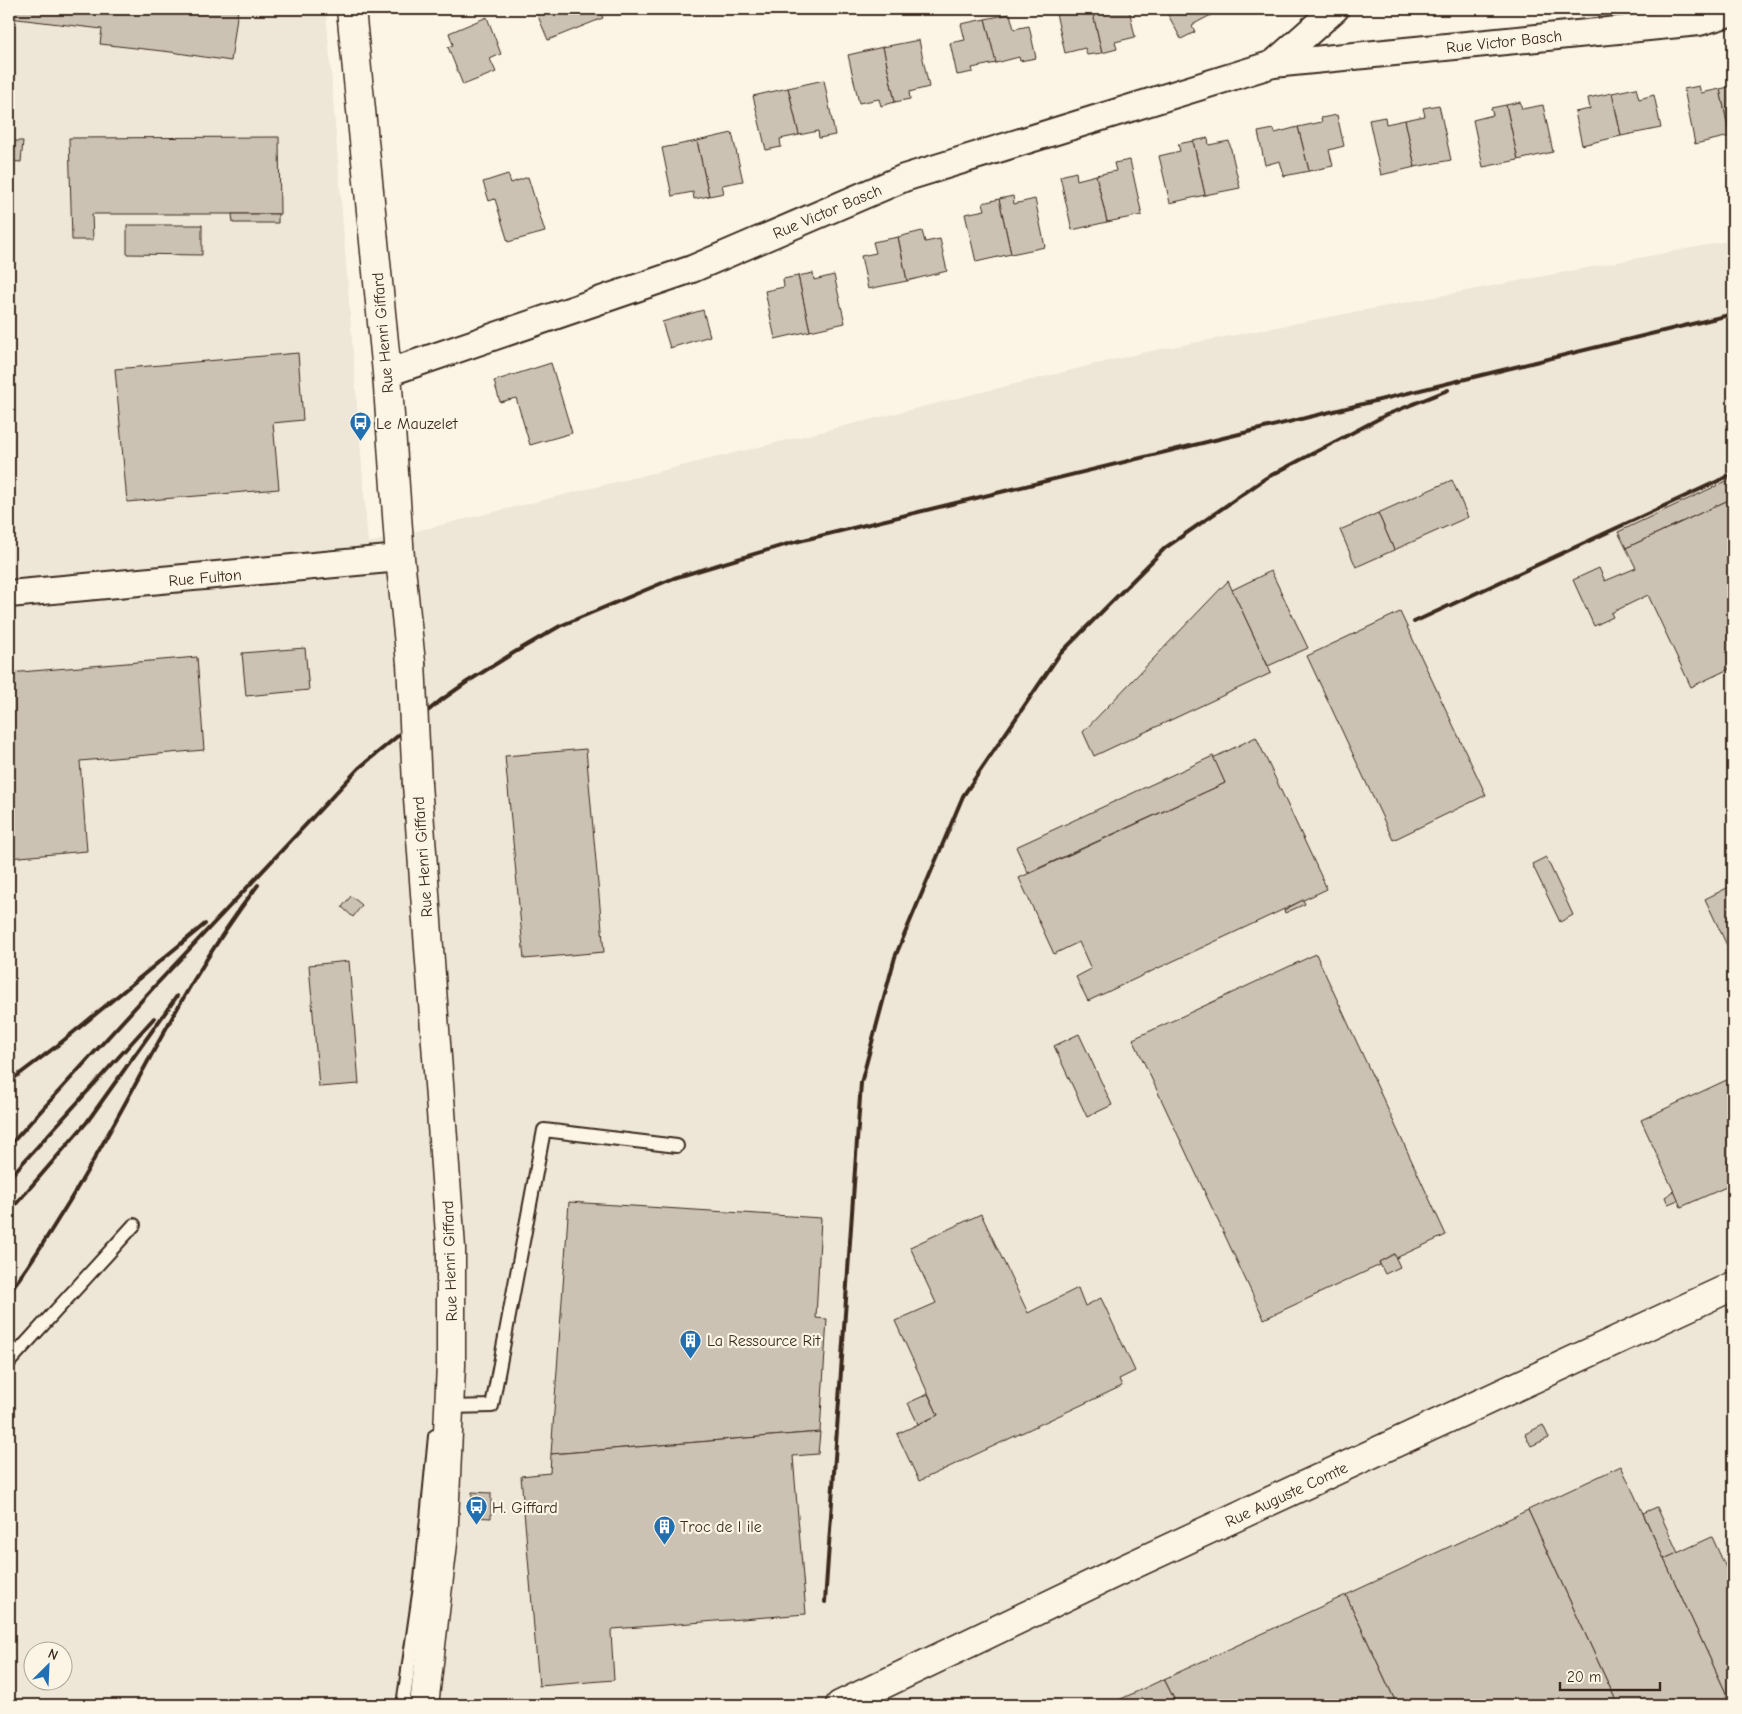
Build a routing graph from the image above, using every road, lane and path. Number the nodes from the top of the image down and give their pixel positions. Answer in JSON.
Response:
{"nodes":[{"id":1,"x":351,"y":9,"type":"edge"},
{"id":2,"x":1335,"y":9,"type":"edge"},
{"id":3,"x":1733,"y":12,"type":"edge"},
{"id":4,"x":1273,"y":64,"type":"junction"},
{"id":5,"x":387,"y":373,"type":"junction"},
{"id":6,"x":400,"y":558,"type":"junction"},
{"id":7,"x":9,"y":594,"type":"edge"},
{"id":8,"x":677,"y":1146,"type":"dead end"},
{"id":9,"x":134,"y":1225,"type":"dead end"},
{"id":10,"x":1733,"y":1286,"type":"edge"},
{"id":11,"x":9,"y":1362,"type":"edge"},
{"id":12,"x":451,"y":1364,"type":"junction"},
{"id":13,"x":449,"y":1407,"type":"junction"},
{"id":14,"x":403,"y":1705,"type":"edge"},
{"id":15,"x":424,"y":1705,"type":"edge"},
{"id":16,"x":840,"y":1705,"type":"edge"}],
"edges":[{"from":1,"to":5,"type":"street","name":"Rue Henri Giffard"},
{"from":2,"to":4,"type":"street","name":"Rue Victor Basch"},
{"from":3,"to":4,"type":"street","name":"Rue Victor Basch"},
{"from":4,"to":5,"type":"street","name":"Rue Victor Basch"},
{"from":5,"to":6,"type":"street","name":"Rue Henri Giffard"},
{"from":6,"to":7,"type":"street","name":"Rue Fulton"},
{"from":6,"to":12,"type":"street","name":"Rue Henri Giffard","bridge":true},
{"from":8,"to":13,"type":"lane"},
{"from":9,"to":11,"type":"lane"},
{"from":10,"to":16,"type":"street","name":"Rue Auguste Comte"},
{"from":12,"to":13,"type":"street","name":"Rue Henri Giffard"},
{"from":12,"to":14,"type":"lane"},
{"from":13,"to":15,"type":"street","name":"Rue Henri Giffard"}]}
